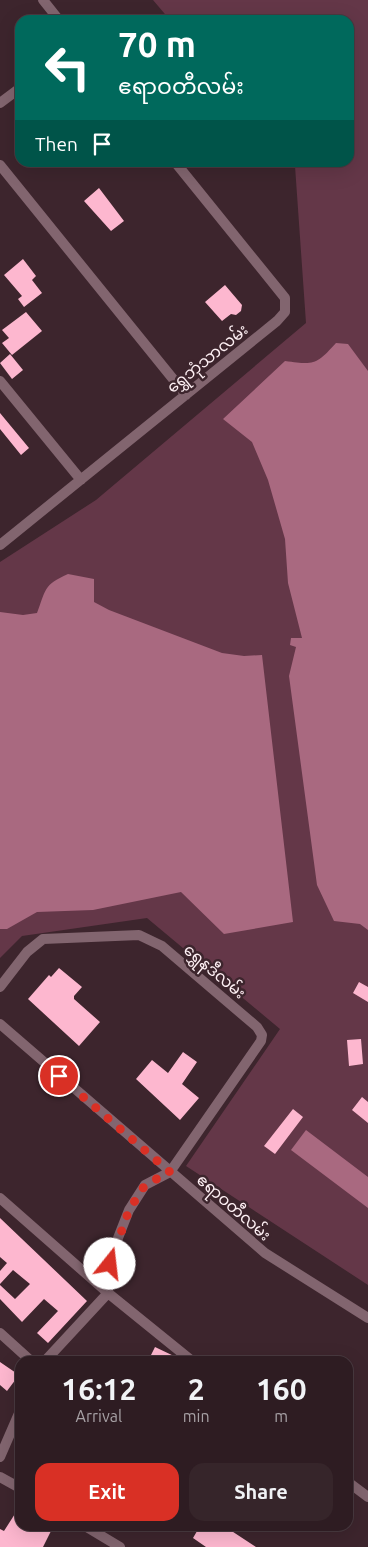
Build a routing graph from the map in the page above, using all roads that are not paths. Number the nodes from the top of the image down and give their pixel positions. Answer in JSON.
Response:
{"nodes":[{"id":1,"x":43,"y":0,"type":"edge"},
{"id":2,"x":55,"y":15,"type":"edge"},
{"id":3,"x":15,"y":92,"type":"edge"},
{"id":4,"x":0,"y":104,"type":"edge"},
{"id":5,"x":0,"y":165,"type":"edge"},
{"id":6,"x":179,"y":167,"type":"edge"},
{"id":7,"x":0,"y":381,"type":"edge"},
{"id":8,"x":186,"y":395,"type":"junction"},
{"id":9,"x":81,"y":480,"type":"junction"},
{"id":10,"x":0,"y":545,"type":"edge"},
{"id":11,"x":0,"y":987,"type":"edge"},
{"id":12,"x":0,"y":1024,"type":"edge"},
{"id":13,"x":170,"y":1172,"type":"junction"},
{"id":14,"x":0,"y":1198,"type":"edge"},
{"id":15,"x":108,"y":1294,"type":"junction"},
{"id":16,"x":368,"y":1318,"type":"edge"},
{"id":17,"x":0,"y":1333,"type":"edge"},
{"id":18,"x":25,"y":1356,"type":"edge"},
{"id":19,"x":51,"y":1356,"type":"edge"},
{"id":20,"x":186,"y":1356,"type":"edge"},
{"id":21,"x":15,"y":1423,"type":"edge"},
{"id":22,"x":0,"y":1457,"type":"edge"},
{"id":23,"x":0,"y":1477,"type":"edge"},
{"id":24,"x":15,"y":1485,"type":"edge"},
{"id":25,"x":353,"y":1486,"type":"edge"},
{"id":26,"x":368,"y":1497,"type":"edge"},
{"id":27,"x":93,"y":1531,"type":"edge"},
{"id":28,"x":120,"y":1547,"type":"edge"}],
"edges":[{"from":1,"to":2,"type":"street"},
{"from":3,"to":4,"type":"street"},
{"from":5,"to":8,"type":"street"},
{"from":6,"to":8,"type":"street","name":"ရွှေဘုံသာလမ်း"},
{"from":7,"to":9,"type":"street"},
{"from":8,"to":9,"type":"street","name":"ရွှေဘုံသာလမ်း"},
{"from":9,"to":10,"type":"street","name":"ရွှေဘုံသာလမ်း"},
{"from":11,"to":13,"type":"street","name":"ရွှေနဒီလမ်း"},
{"from":12,"to":13,"type":"street","name":"ဧရာဝတီလမ်း"},
{"from":13,"to":15,"type":"street"},
{"from":13,"to":16,"type":"street","name":"ဧရာဝတီလမ်း"},
{"from":14,"to":15,"type":"street"},
{"from":15,"to":19,"type":"street"},
{"from":15,"to":20,"type":"street"},
{"from":17,"to":18,"type":"street"},
{"from":21,"to":22,"type":"street"},
{"from":23,"to":24,"type":"street"},
{"from":25,"to":26,"type":"street"},
{"from":27,"to":28,"type":"street"}]}
